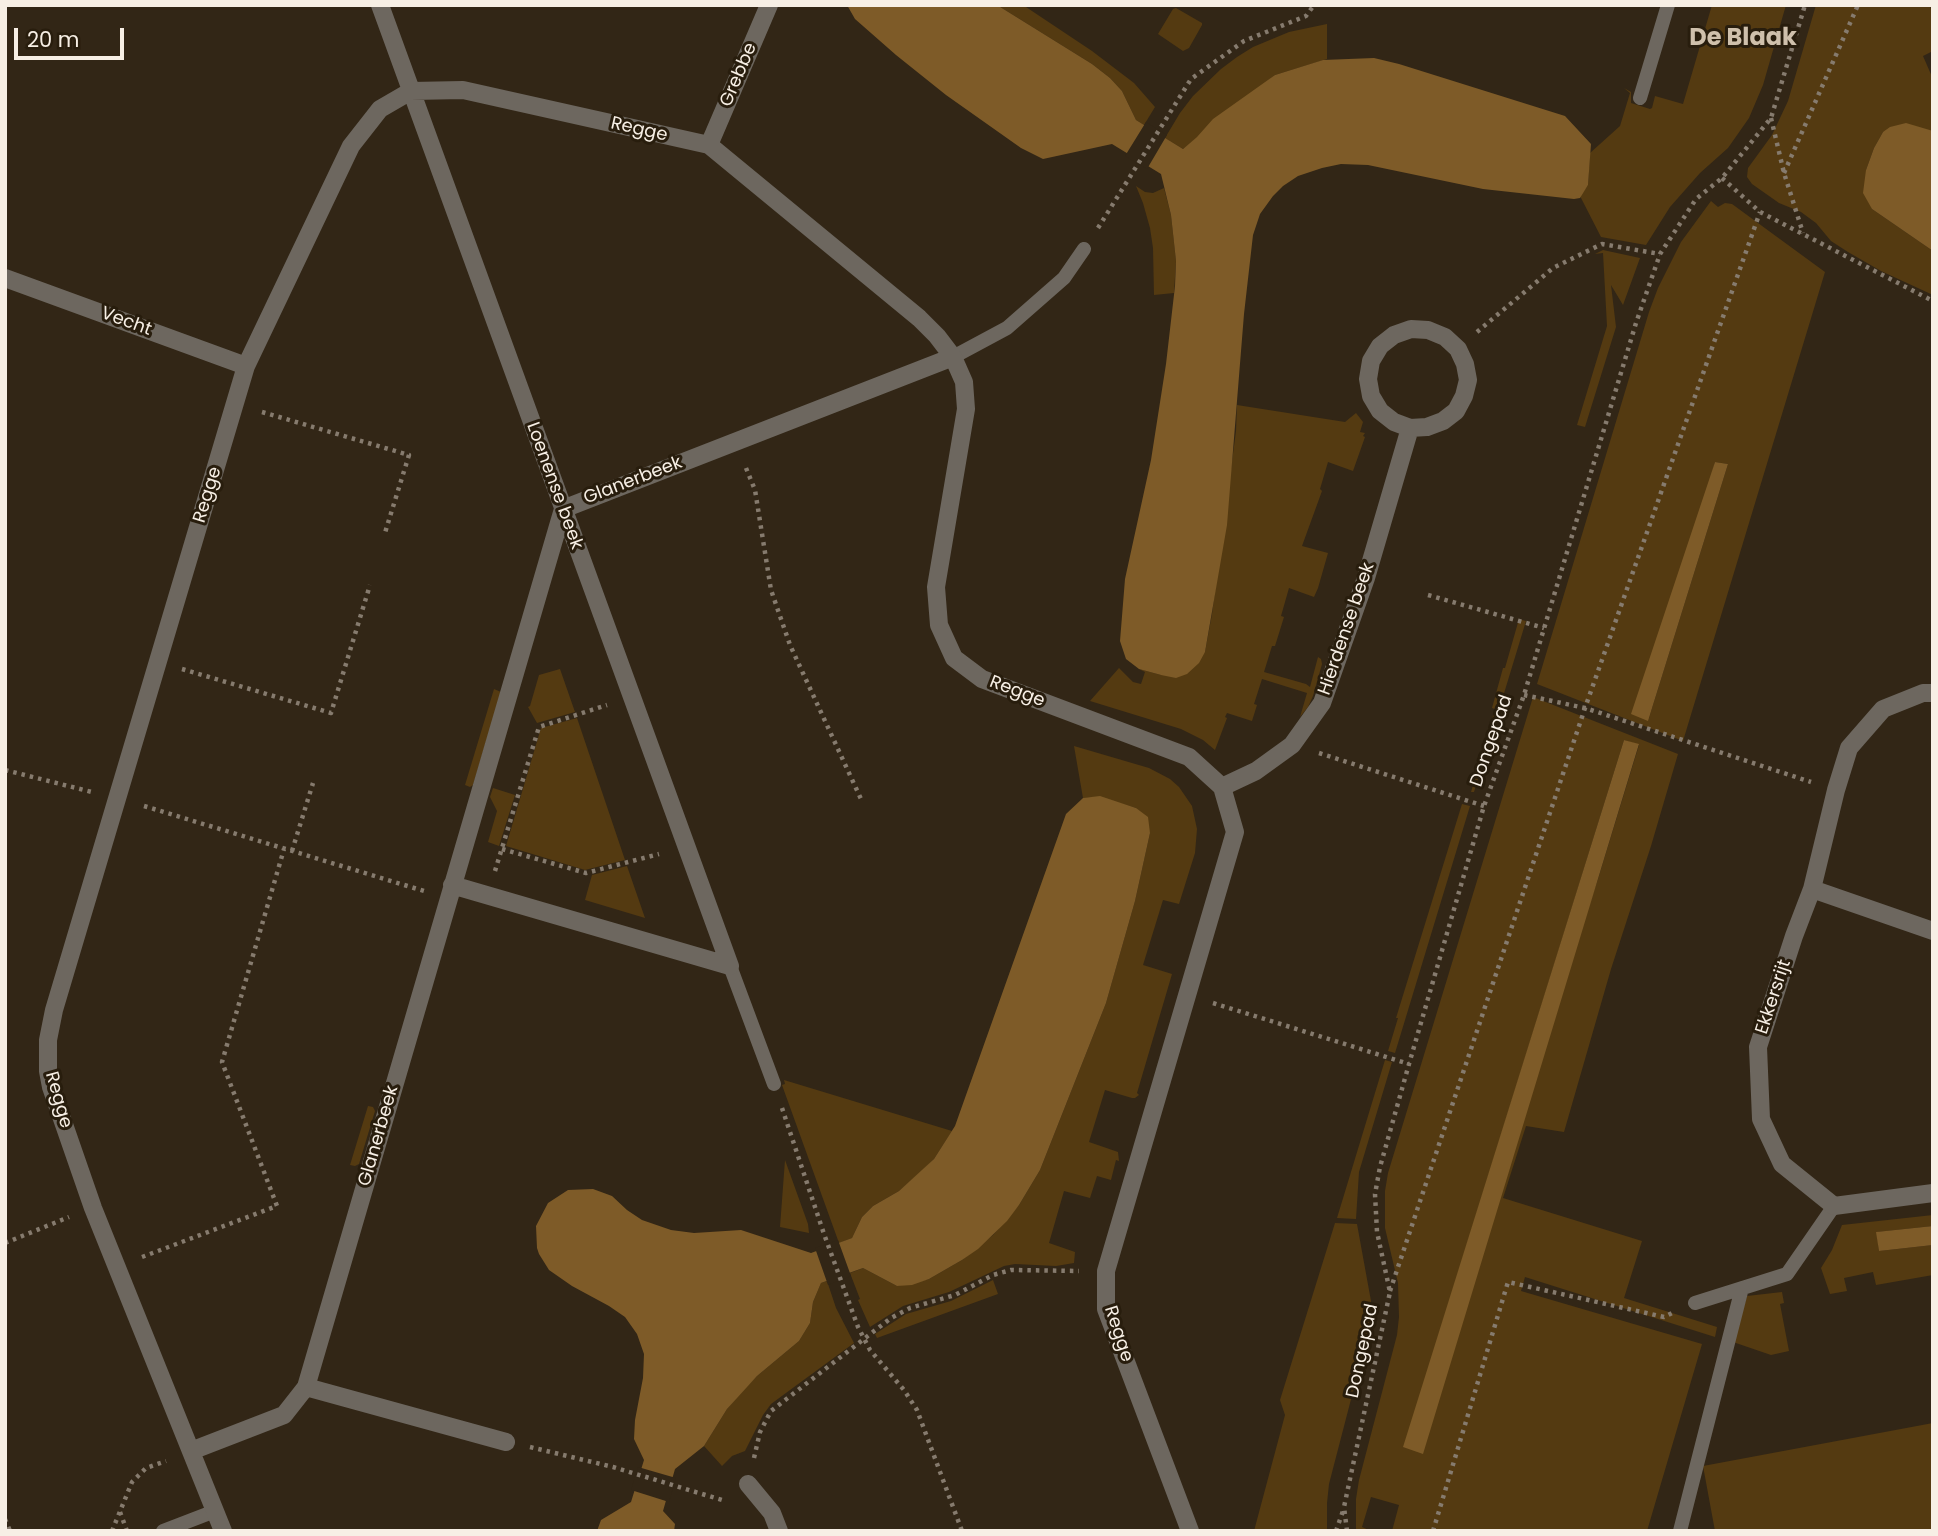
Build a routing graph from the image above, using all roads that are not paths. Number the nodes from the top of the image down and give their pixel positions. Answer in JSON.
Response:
{"nodes":[{"id":1,"x":380,"y":5,"type":"edge"},
{"id":2,"x":769,"y":5,"type":"edge"},
{"id":3,"x":1668,"y":5,"type":"edge"},
{"id":4,"x":411,"y":91,"type":"junction"},
{"id":5,"x":1640,"y":99,"type":"dead end"},
{"id":6,"x":709,"y":145,"type":"junction"},
{"id":7,"x":1084,"y":249,"type":"road end"},
{"id":8,"x":5,"y":278,"type":"edge"},
{"id":9,"x":953,"y":357,"type":"junction"},
{"id":10,"x":246,"y":366,"type":"junction"},
{"id":11,"x":1410,"y":428,"type":"junction"},
{"id":12,"x":563,"y":509,"type":"junction"},
{"id":13,"x":1933,"y":694,"type":"edge"},
{"id":14,"x":1222,"y":787,"type":"junction"},
{"id":15,"x":1812,"y":889,"type":"junction"},
{"id":16,"x":450,"y":892,"type":"junction"},
{"id":17,"x":1933,"y":931,"type":"edge"},
{"id":18,"x":730,"y":966,"type":"junction"},
{"id":19,"x":774,"y":1084,"type":"road end"},
{"id":20,"x":1933,"y":1194,"type":"edge"},
{"id":21,"x":1834,"y":1206,"type":"junction"},
{"id":22,"x":1742,"y":1288,"type":"junction"},
{"id":23,"x":1695,"y":1303,"type":"road end"},
{"id":24,"x":306,"y":1387,"type":"junction"},
{"id":25,"x":506,"y":1442,"type":"road end"},
{"id":26,"x":191,"y":1451,"type":"junction"},
{"id":27,"x":748,"y":1484,"type":"road end"},
{"id":28,"x":215,"y":1511,"type":"junction"},
{"id":29,"x":163,"y":1531,"type":"edge"},
{"id":30,"x":223,"y":1531,"type":"edge"},
{"id":31,"x":779,"y":1531,"type":"edge"},
{"id":32,"x":1190,"y":1531,"type":"edge"},
{"id":33,"x":1681,"y":1531,"type":"edge"}],
"edges":[{"from":1,"to":4,"type":"street","name":"Loenense beek"},
{"from":2,"to":6,"type":"street","name":"Grebbe"},
{"from":3,"to":5,"type":"lane"},
{"from":4,"to":6,"type":"street","name":"Regge"},
{"from":4,"to":10,"type":"street","name":"Regge"},
{"from":4,"to":12,"type":"street","name":"Loenense beek"},
{"from":6,"to":9,"type":"street","name":"Regge"},
{"from":7,"to":9,"type":"lane"},
{"from":8,"to":10,"type":"street","name":"Vecht"},
{"from":9,"to":12,"type":"street","name":"Glanerbeek"},
{"from":9,"to":14,"type":"street","name":"Regge"},
{"from":10,"to":26,"type":"street","name":"Regge"},
{"from":11,"to":11,"type":"street"},
{"from":11,"to":14,"type":"street","name":"Hierdense beek"},
{"from":12,"to":16,"type":"street","name":"Glanerbeek"},
{"from":12,"to":18,"type":"street","name":"Loenense beek"},
{"from":13,"to":15,"type":"street","name":"Ekkersrijt"},
{"from":14,"to":32,"type":"street","name":"Regge"},
{"from":15,"to":17,"type":"street"},
{"from":15,"to":21,"type":"street","name":"Ekkersrijt"},
{"from":16,"to":18,"type":"street"},
{"from":16,"to":24,"type":"street","name":"Glanerbeek"},
{"from":18,"to":19,"type":"lane"},
{"from":20,"to":21,"type":"street"},
{"from":21,"to":22,"type":"lane"},
{"from":22,"to":23,"type":"lane"},
{"from":22,"to":33,"type":"lane"},
{"from":24,"to":25,"type":"street"},
{"from":24,"to":26,"type":"street","name":"Glanerbeek"},
{"from":26,"to":28,"type":"street","name":"Regge"},
{"from":27,"to":31,"type":"street"},
{"from":28,"to":29,"type":"lane"},
{"from":28,"to":30,"type":"street","name":"Regge"}]}
